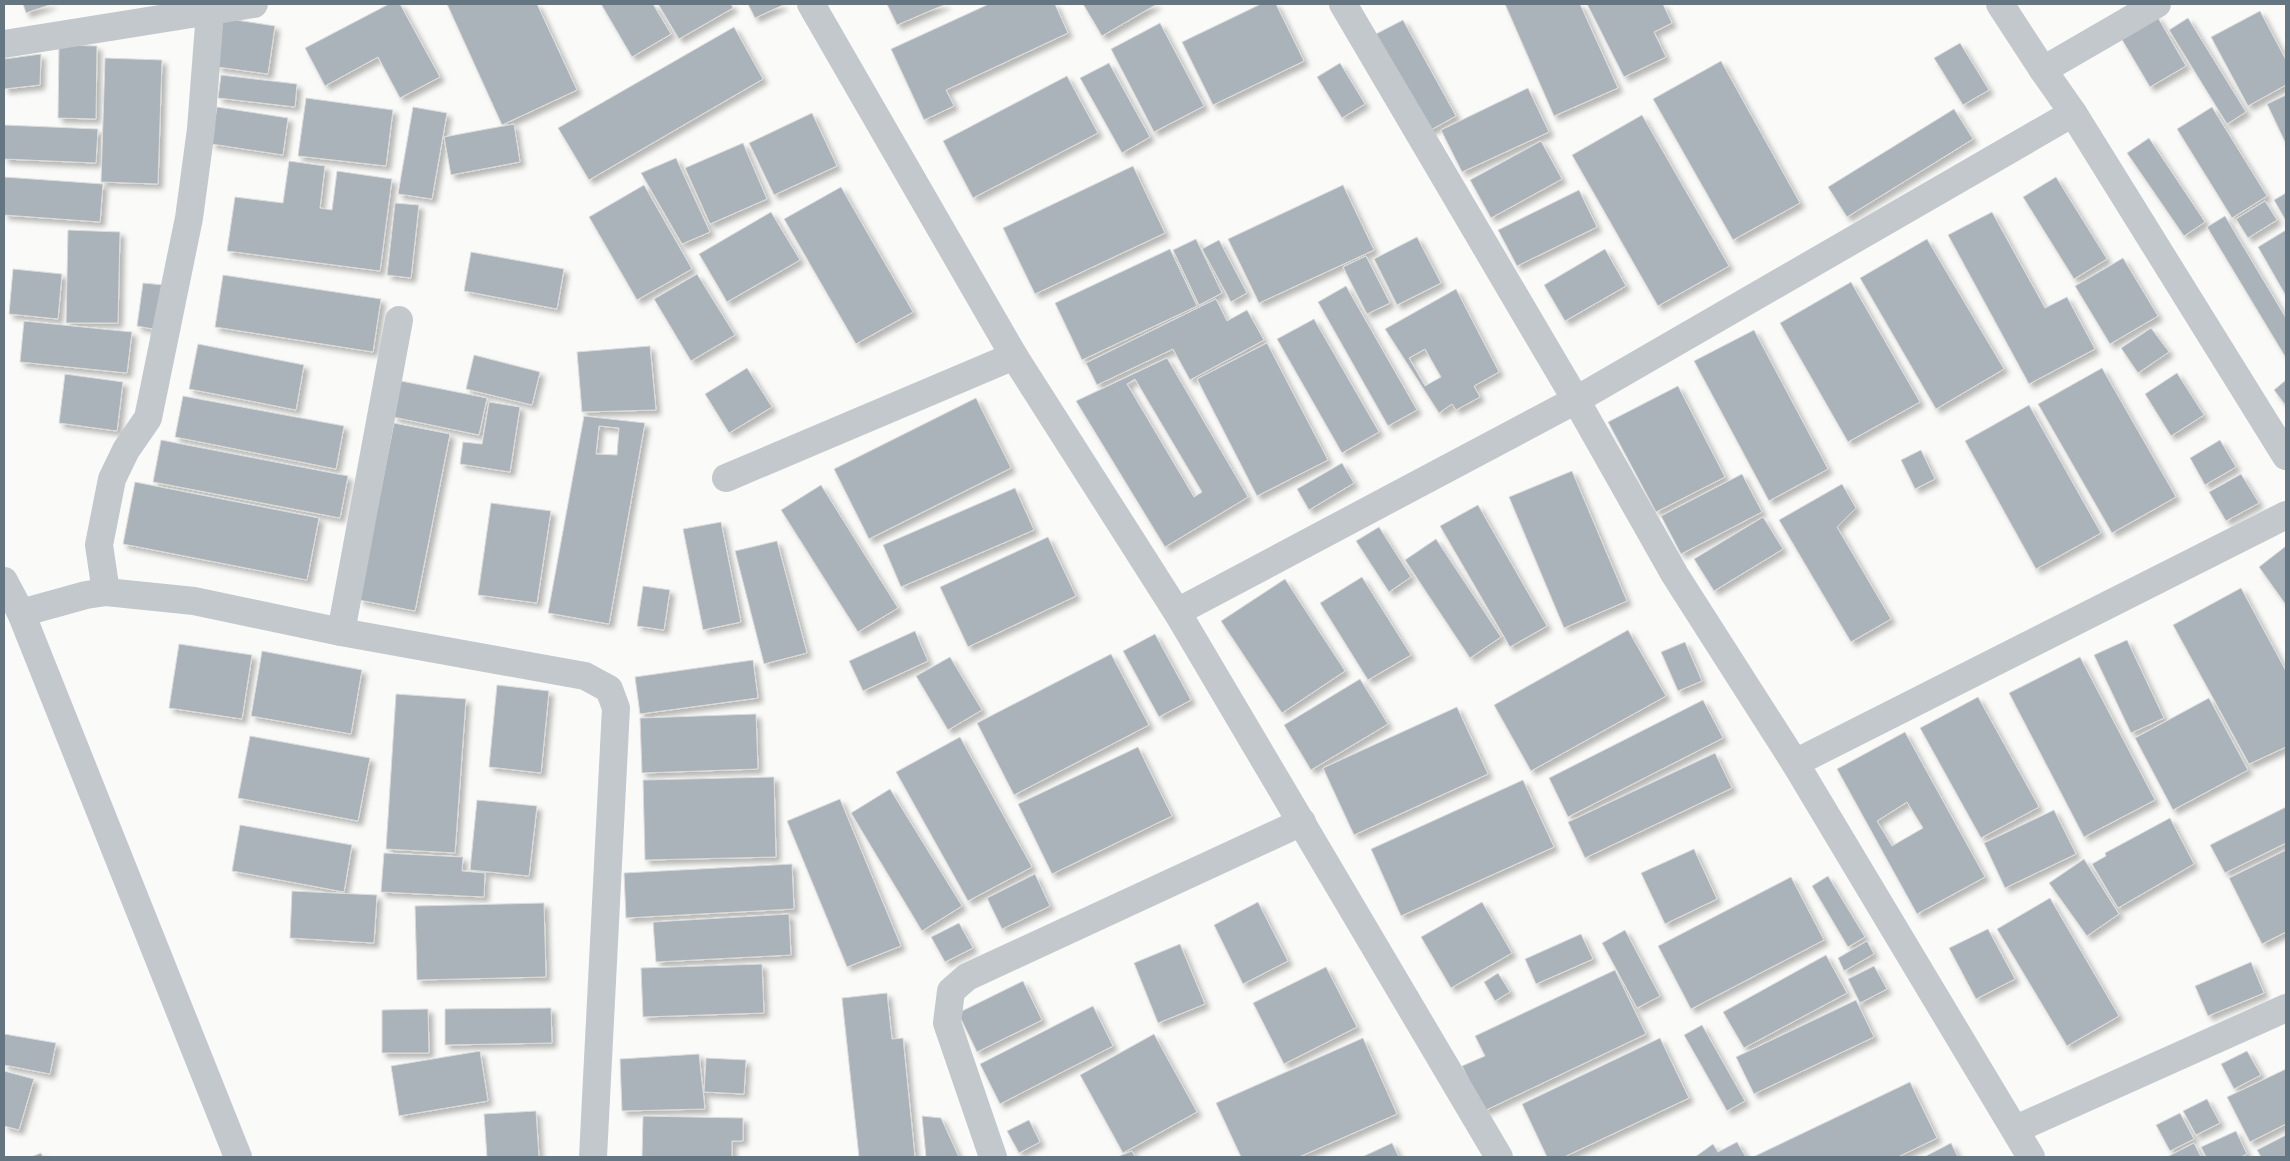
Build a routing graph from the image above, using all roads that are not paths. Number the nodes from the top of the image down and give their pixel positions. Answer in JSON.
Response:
{"nodes":[{"id":1,"x":254,"y":4,"type":"edge"},
{"id":2,"x":811,"y":4,"type":"edge"},
{"id":3,"x":1343,"y":4,"type":"edge"},
{"id":4,"x":2000,"y":4,"type":"edge"},
{"id":5,"x":2157,"y":4,"type":"edge"},
{"id":6,"x":210,"y":12,"type":"junction"},
{"id":7,"x":4,"y":44,"type":"edge"},
{"id":8,"x":2043,"y":70,"type":"junction"},
{"id":9,"x":2074,"y":113,"type":"junction"},
{"id":10,"x":399,"y":320,"type":"dead end"},
{"id":11,"x":1014,"y":356,"type":"junction"},
{"id":12,"x":1576,"y":400,"type":"junction"},
{"id":13,"x":2286,"y":453,"type":"edge"},
{"id":14,"x":726,"y":478,"type":"dead end"},
{"id":15,"x":2286,"y":515,"type":"edge"},
{"id":16,"x":4,"y":580,"type":"edge"},
{"id":17,"x":106,"y":592,"type":"junction"},
{"id":18,"x":1177,"y":612,"type":"junction"},
{"id":19,"x":21,"y":613,"type":"junction"},
{"id":20,"x":341,"y":632,"type":"junction"},
{"id":21,"x":1795,"y":763,"type":"junction"},
{"id":22,"x":1302,"y":822,"type":"junction"},
{"id":23,"x":2286,"y":1008,"type":"edge"},
{"id":24,"x":2016,"y":1129,"type":"junction"},
{"id":25,"x":238,"y":1157,"type":"edge"},
{"id":26,"x":593,"y":1157,"type":"edge"},
{"id":27,"x":993,"y":1157,"type":"edge"},
{"id":28,"x":1499,"y":1157,"type":"edge"},
{"id":29,"x":2031,"y":1157,"type":"edge"}],
"edges":[{"from":1,"to":6,"type":"street"},
{"from":2,"to":11,"type":"street"},
{"from":3,"to":12,"type":"street"},
{"from":4,"to":8,"type":"street"},
{"from":5,"to":8,"type":"street"},
{"from":6,"to":7,"type":"street"},
{"from":6,"to":17,"type":"street"},
{"from":8,"to":9,"type":"street"},
{"from":9,"to":12,"type":"street"},
{"from":9,"to":13,"type":"street"},
{"from":10,"to":20,"type":"street"},
{"from":11,"to":14,"type":"street"},
{"from":11,"to":18,"type":"street"},
{"from":12,"to":18,"type":"street"},
{"from":12,"to":21,"type":"street"},
{"from":15,"to":21,"type":"street"},
{"from":16,"to":19,"type":"street"},
{"from":17,"to":19,"type":"street"},
{"from":17,"to":20,"type":"street"},
{"from":18,"to":22,"type":"street"},
{"from":19,"to":25,"type":"street"},
{"from":20,"to":26,"type":"street"},
{"from":21,"to":24,"type":"street"},
{"from":22,"to":27,"type":"street"},
{"from":22,"to":28,"type":"street"},
{"from":23,"to":24,"type":"street"},
{"from":24,"to":29,"type":"street"}]}
